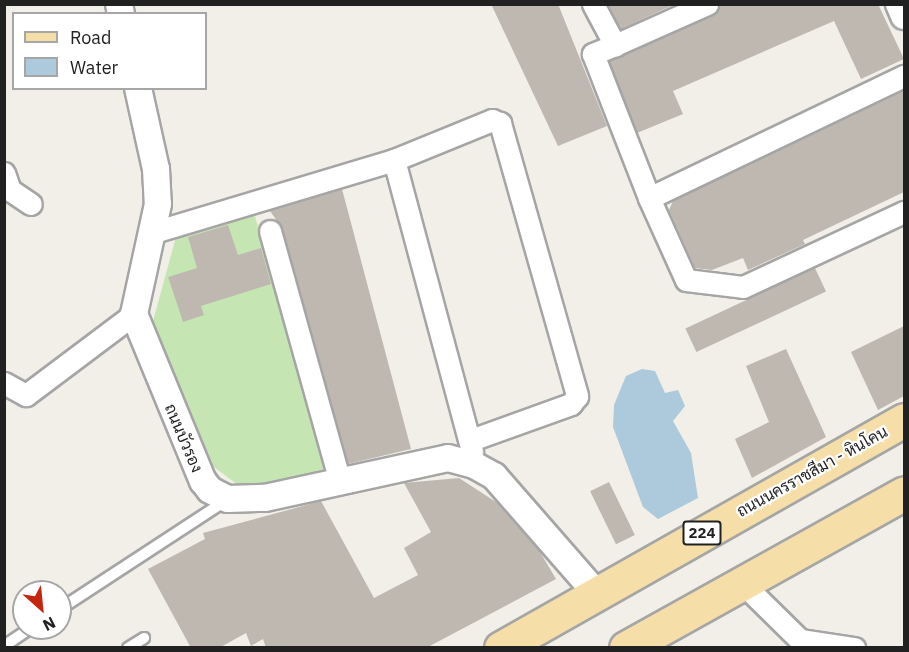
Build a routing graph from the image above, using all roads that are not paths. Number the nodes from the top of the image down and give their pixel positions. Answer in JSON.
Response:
{"nodes":[{"id":1,"x":593,"y":4,"type":"edge"},
{"id":2,"x":707,"y":4,"type":"edge"},
{"id":3,"x":899,"y":4,"type":"edge"},
{"id":4,"x":904,"y":16,"type":"edge"},
{"id":5,"x":615,"y":45,"type":"junction"},
{"id":6,"x":904,"y":76,"type":"edge"},
{"id":7,"x":138,"y":90,"type":"edge"},
{"id":8,"x":394,"y":160,"type":"junction"},
{"id":9,"x":4,"y":173,"type":"edge"},
{"id":10,"x":649,"y":198,"type":"junction"},
{"id":11,"x":31,"y":204,"type":"dead end"},
{"id":12,"x":904,"y":212,"type":"edge"},
{"id":13,"x":270,"y":231,"type":"dead end"},
{"id":14,"x":154,"y":232,"type":"junction"},
{"id":15,"x":134,"y":314,"type":"junction"},
{"id":16,"x":4,"y":383,"type":"edge"},
{"id":17,"x":904,"y":420,"type":"edge"},
{"id":18,"x":473,"y":452,"type":"junction"},
{"id":19,"x":340,"y":482,"type":"junction"},
{"id":20,"x":904,"y":493,"type":"edge"},
{"id":21,"x":228,"y":499,"type":"junction"},
{"id":22,"x":742,"y":583,"type":"junction"},
{"id":23,"x":596,"y":592,"type":"junction"},
{"id":24,"x":72,"y":601,"type":"edge"},
{"id":25,"x":144,"y":638,"type":"dead end"},
{"id":26,"x":847,"y":647,"type":"edge"},
{"id":27,"x":128,"y":648,"type":"edge"},
{"id":28,"x":501,"y":648,"type":"edge"},
{"id":29,"x":626,"y":648,"type":"edge"}],
"edges":[{"from":1,"to":5,"type":"street"},
{"from":2,"to":5,"type":"street"},
{"from":3,"to":4,"type":"street"},
{"from":5,"to":10,"type":"street"},
{"from":6,"to":10,"type":"street"},
{"from":7,"to":14,"type":"street"},
{"from":8,"to":14,"type":"street"},
{"from":8,"to":18,"type":"street"},
{"from":8,"to":18,"type":"street"},
{"from":9,"to":11,"type":"street"},
{"from":10,"to":12,"type":"street"},
{"from":13,"to":19,"type":"street"},
{"from":14,"to":15,"type":"street"},
{"from":15,"to":16,"type":"street"},
{"from":15,"to":21,"type":"street","name":"ถนนบัวรอง"},
{"from":17,"to":23,"type":"main road","name":"ถนนนครราชสีมา - หินโคน","number":"224"},
{"from":18,"to":19,"type":"street"},
{"from":18,"to":23,"type":"street"},
{"from":19,"to":21,"type":"street"},
{"from":20,"to":22,"type":"main road"},
{"from":21,"to":24,"type":"lane"},
{"from":22,"to":26,"type":"street"},
{"from":22,"to":29,"type":"main road"},
{"from":23,"to":28,"type":"main road","name":"ถนนนครราชสีมา - หินโคน","number":"224"},
{"from":25,"to":27,"type":"lane"}]}
